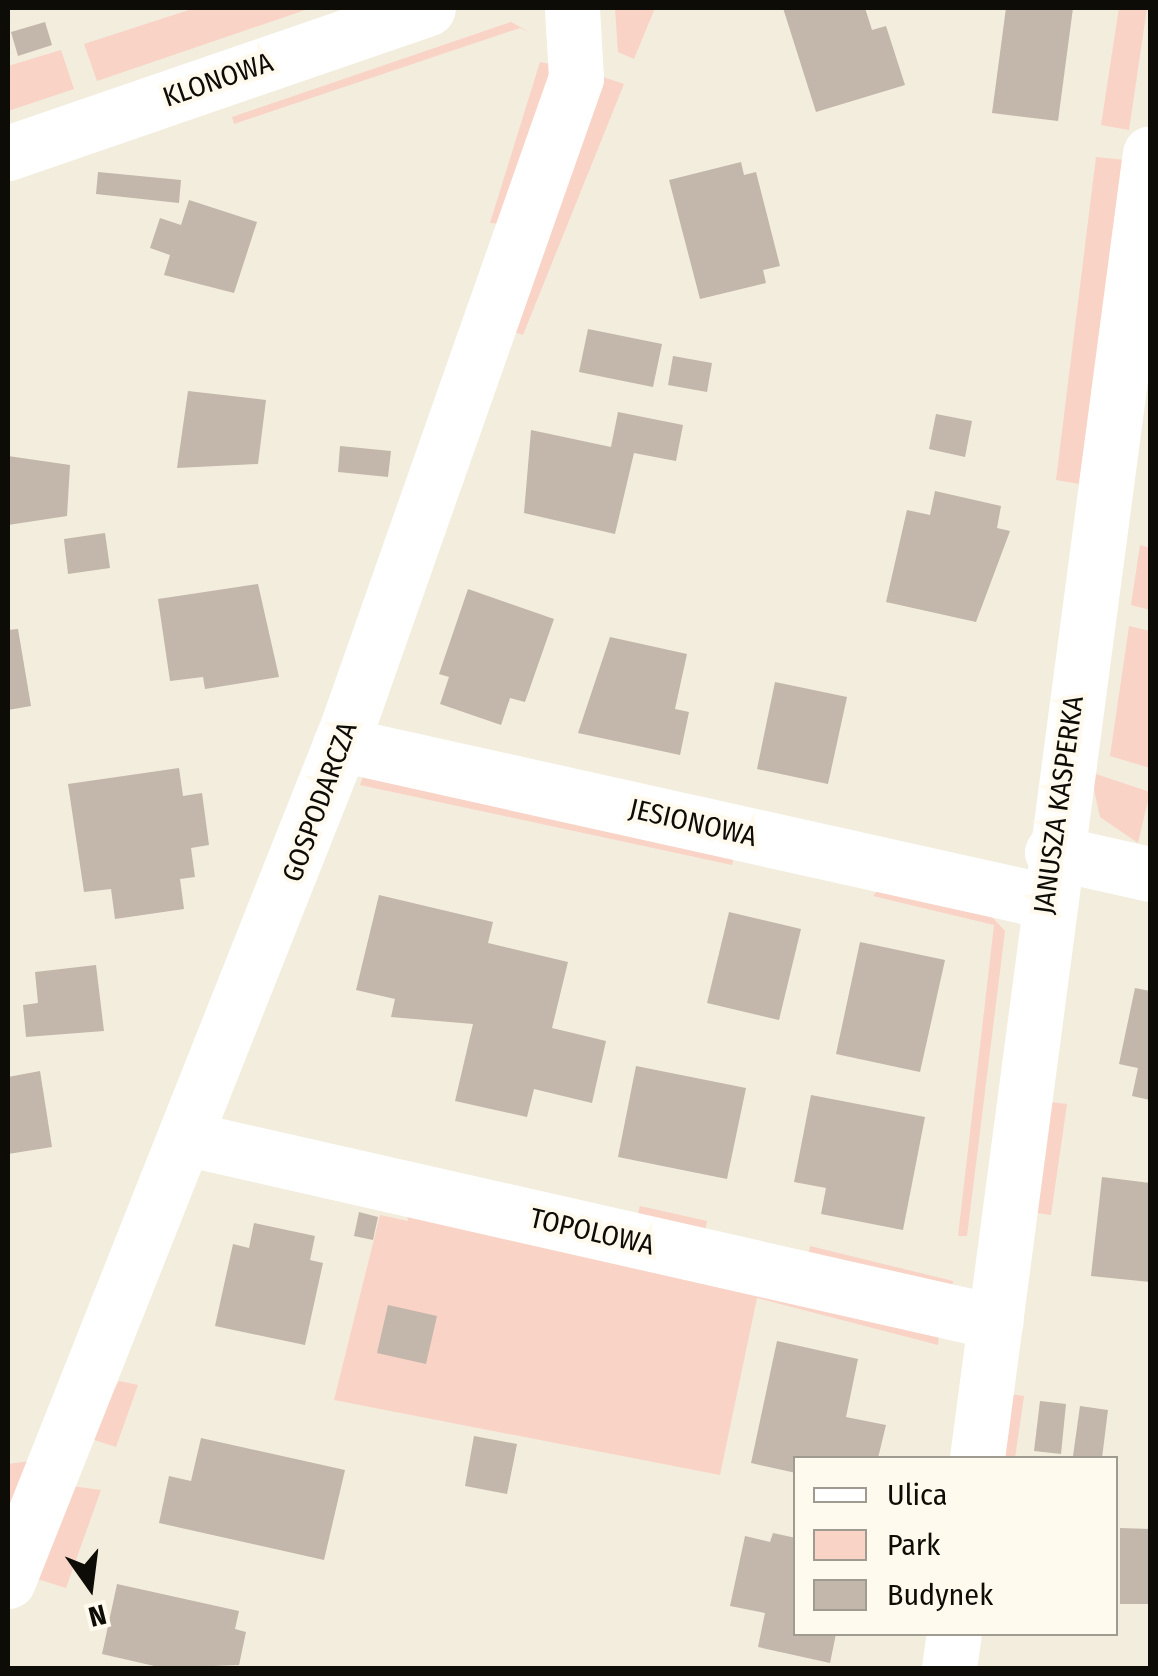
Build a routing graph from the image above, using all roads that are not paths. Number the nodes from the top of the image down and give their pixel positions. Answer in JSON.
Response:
{"nodes":[{"id":1,"x":428,"y":8,"type":"edge"},
{"id":2,"x":572,"y":8,"type":"edge"},
{"id":3,"x":8,"y":154,"type":"edge"},
{"id":4,"x":1150,"y":154,"type":"edge"},
{"id":5,"x":340,"y":744,"type":"junction"},
{"id":6,"x":1150,"y":874,"type":"edge"},
{"id":7,"x":1049,"y":876,"type":"junction"},
{"id":8,"x":189,"y":1140,"type":"junction"},
{"id":9,"x":996,"y":1322,"type":"junction"},
{"id":10,"x":977,"y":1456,"type":"edge"},
{"id":11,"x":8,"y":1581,"type":"edge"},
{"id":12,"x":954,"y":1636,"type":"edge"},
{"id":13,"x":949,"y":1668,"type":"edge"}],
"edges":[{"from":1,"to":3,"type":"street","name":"KLONOWA"},
{"from":2,"to":5,"type":"street","name":"GOSPODARCZA"},
{"from":4,"to":7,"type":"street","name":"JANUSZA KASPERKA"},
{"from":5,"to":7,"type":"street","name":"JESIONOWA"},
{"from":5,"to":8,"type":"street","name":"GOSPODARCZA"},
{"from":6,"to":7,"type":"street","name":"JESIONOWA"},
{"from":7,"to":9,"type":"street","name":"JANUSZA KASPERKA"},
{"from":8,"to":9,"type":"street","name":"TOPOLOWA"},
{"from":8,"to":11,"type":"street","name":"GOSPODARCZA"},
{"from":9,"to":10,"type":"street","name":"JANUSZA KASPERKA"},
{"from":12,"to":13,"type":"street"}]}
